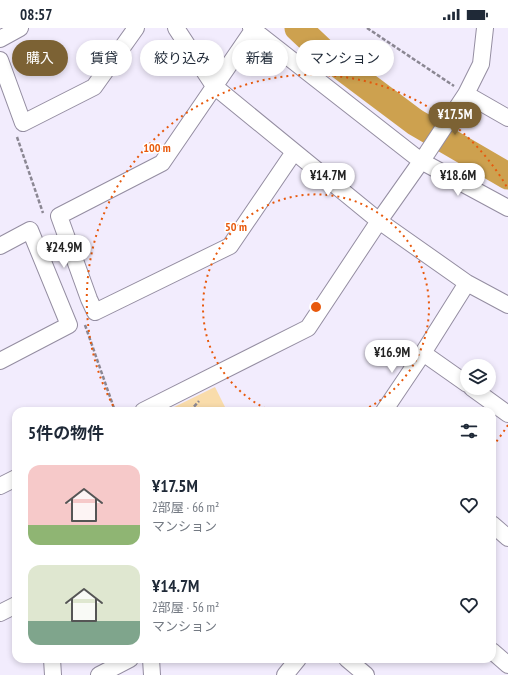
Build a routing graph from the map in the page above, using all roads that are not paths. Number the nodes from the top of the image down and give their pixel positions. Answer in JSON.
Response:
{"nodes":[{"id":1,"x":20,"y":28,"type":"edge"},
{"id":2,"x":136,"y":28,"type":"edge"},
{"id":3,"x":176,"y":28,"type":"edge"},
{"id":4,"x":484,"y":28,"type":"edge"},
{"id":5,"x":252,"y":29,"type":"edge"},
{"id":6,"x":0,"y":39,"type":"edge"},
{"id":7,"x":0,"y":60,"type":"edge"},
{"id":8,"x":214,"y":86,"type":"junction"},
{"id":9,"x":463,"y":99,"type":"junction"},
{"id":10,"x":508,"y":118,"type":"edge"},
{"id":11,"x":294,"y":152,"type":"junction"},
{"id":12,"x":424,"y":157,"type":"junction"},
{"id":13,"x":508,"y":208,"type":"edge"},
{"id":14,"x":379,"y":221,"type":"junction"},
{"id":15,"x":0,"y":246,"type":"edge"},
{"id":16,"x":467,"y":283,"type":"junction"},
{"id":17,"x":508,"y":305,"type":"edge"},
{"id":18,"x":423,"y":353,"type":"junction"},
{"id":19,"x":0,"y":361,"type":"edge"},
{"id":20,"x":460,"y":379,"type":"edge"},
{"id":21,"x":482,"y":395,"type":"edge"},
{"id":22,"x":151,"y":407,"type":"edge"},
{"id":23,"x":387,"y":407,"type":"edge"},
{"id":24,"x":508,"y":414,"type":"edge"},
{"id":25,"x":12,"y":480,"type":"edge"},
{"id":26,"x":0,"y":486,"type":"edge"},
{"id":27,"x":496,"y":528,"type":"edge"},
{"id":28,"x":508,"y":538,"type":"edge"},
{"id":29,"x":12,"y":607,"type":"edge"},
{"id":30,"x":0,"y":613,"type":"edge"},
{"id":31,"x":496,"y":654,"type":"edge"},
{"id":32,"x":52,"y":663,"type":"edge"},
{"id":33,"x":122,"y":663,"type":"edge"},
{"id":34,"x":151,"y":663,"type":"edge"},
{"id":35,"x":295,"y":663,"type":"edge"},
{"id":36,"x":352,"y":663,"type":"edge"},
{"id":37,"x":508,"y":665,"type":"edge"},
{"id":38,"x":53,"y":675,"type":"edge"},
{"id":39,"x":99,"y":675,"type":"edge"},
{"id":40,"x":152,"y":675,"type":"edge"},
{"id":41,"x":285,"y":675,"type":"edge"},
{"id":42,"x":366,"y":675,"type":"edge"}],
"edges":[{"from":1,"to":6,"type":"street"},
{"from":2,"to":7,"type":"street"},
{"from":3,"to":8,"type":"street"},
{"from":4,"to":9,"type":"street"},
{"from":5,"to":8,"type":"street"},
{"from":5,"to":12,"type":"street"},
{"from":8,"to":11,"type":"street"},
{"from":8,"to":11,"type":"street"},
{"from":9,"to":10,"type":"street"},
{"from":9,"to":12,"type":"street"},
{"from":11,"to":14,"type":"street"},
{"from":12,"to":13,"type":"street"},
{"from":12,"to":14,"type":"street"},
{"from":14,"to":16,"type":"street"},
{"from":14,"to":22,"type":"street"},
{"from":15,"to":19,"type":"street"},
{"from":16,"to":17,"type":"street"},
{"from":16,"to":18,"type":"street"},
{"from":18,"to":20,"type":"street"},
{"from":18,"to":23,"type":"street"},
{"from":21,"to":24,"type":"street"},
{"from":25,"to":26,"type":"street"},
{"from":27,"to":28,"type":"street"},
{"from":29,"to":30,"type":"street"},
{"from":31,"to":37,"type":"street"},
{"from":32,"to":38,"type":"street"},
{"from":33,"to":39,"type":"street"},
{"from":34,"to":40,"type":"street"},
{"from":35,"to":41,"type":"street"},
{"from":36,"to":42,"type":"street"}]}
